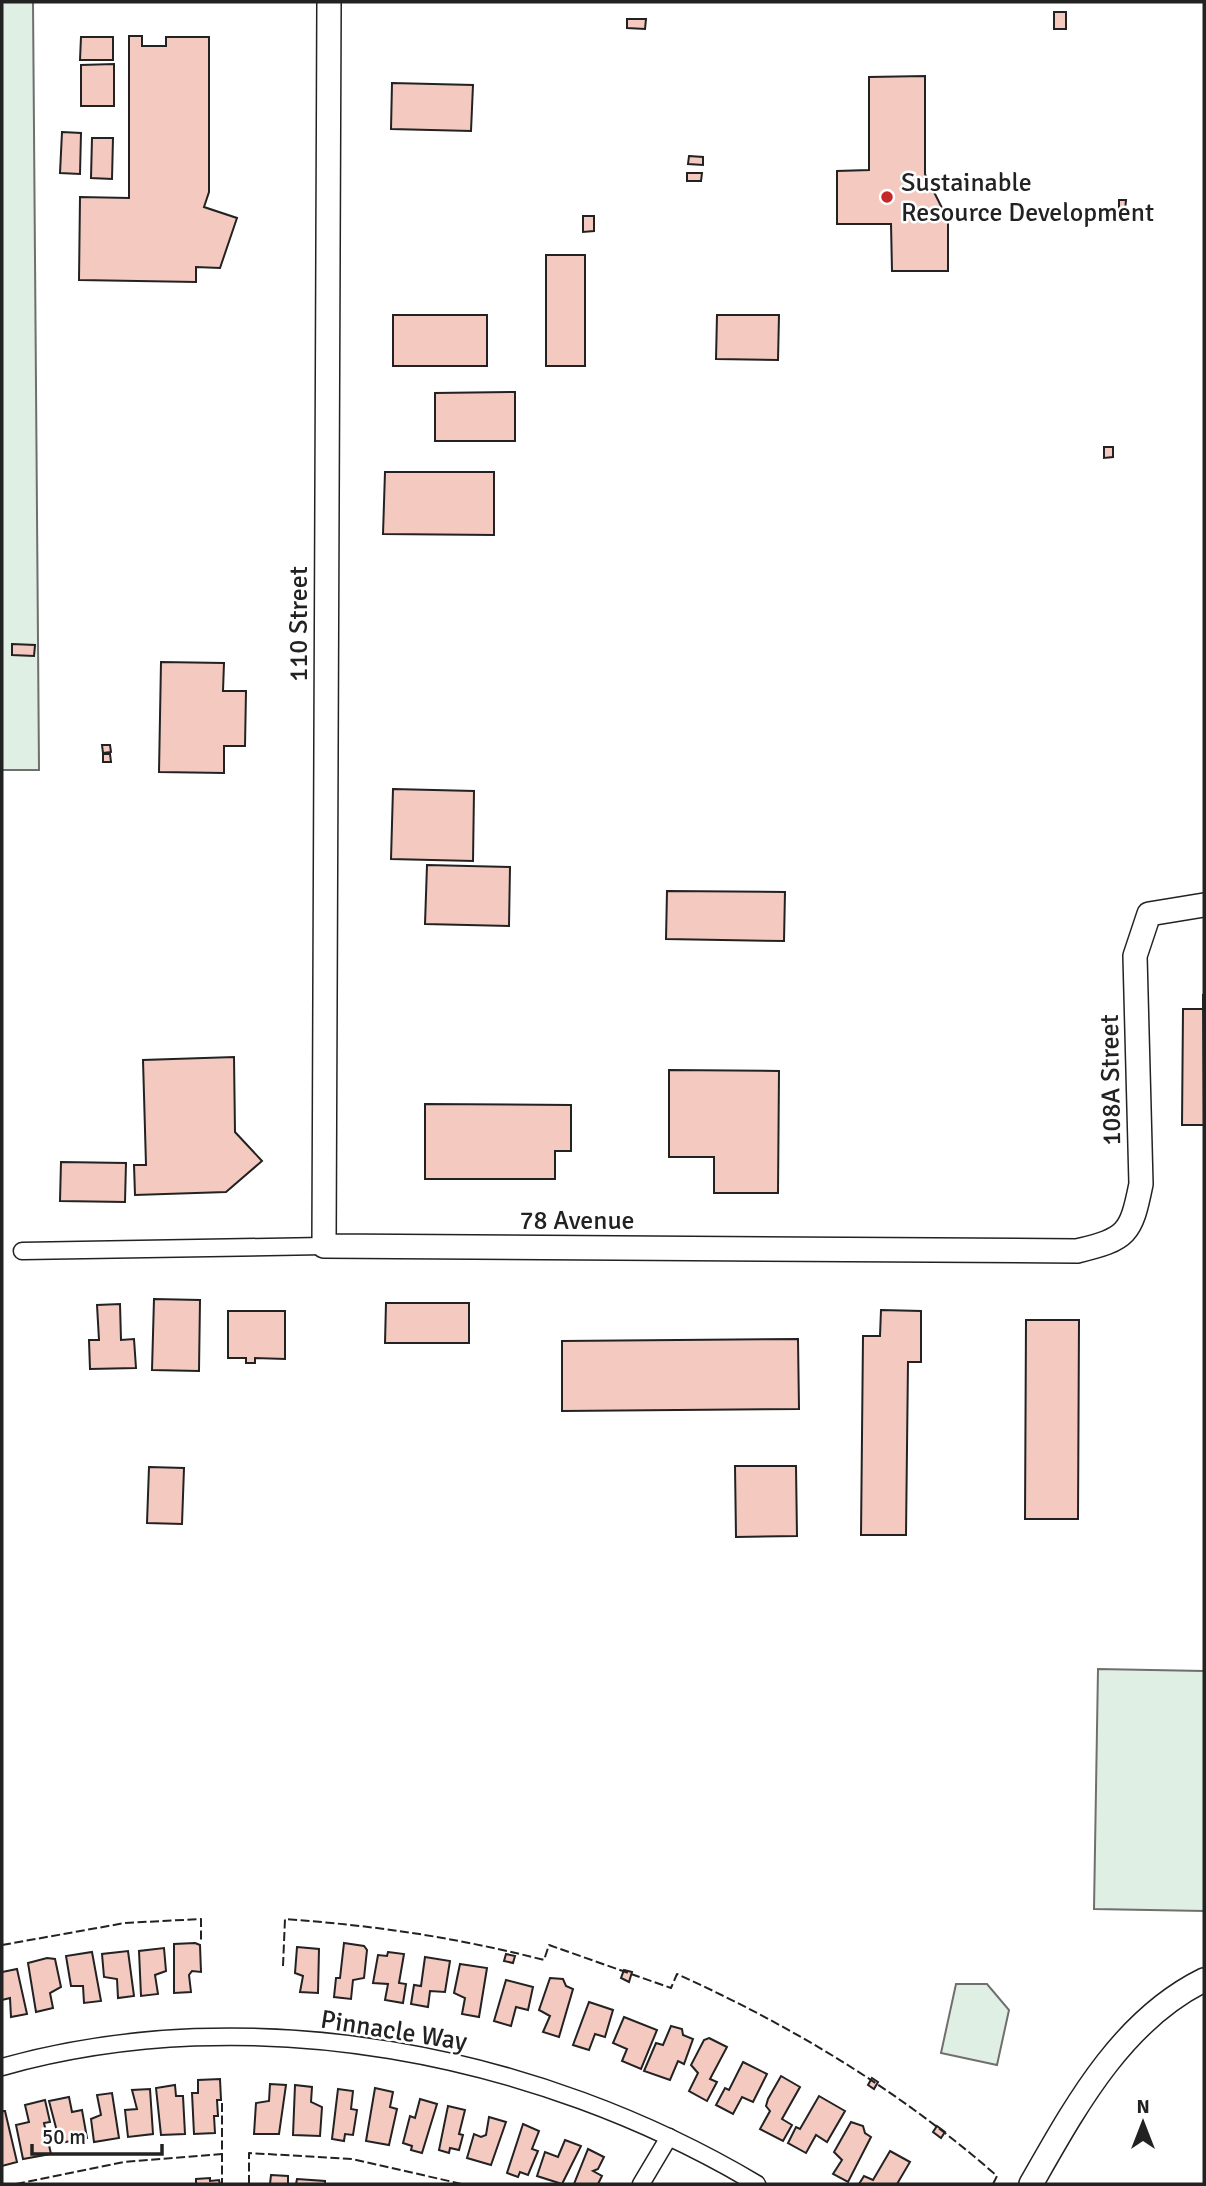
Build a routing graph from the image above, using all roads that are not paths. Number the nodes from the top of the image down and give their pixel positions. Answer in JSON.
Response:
{"nodes":[{"id":1,"x":328,"y":2,"type":"edge"},
{"id":2,"x":1204,"y":905,"type":"edge"},
{"id":3,"x":1125,"y":1230,"type":"joint"},
{"id":4,"x":324,"y":1246,"type":"junction"},
{"id":5,"x":22,"y":1251,"type":"dead end"},
{"id":6,"x":1204,"y":1980,"type":"edge"},
{"id":7,"x":2,"y":2067,"type":"edge"},
{"id":8,"x":669,"y":2137,"type":"junction"},
{"id":9,"x":641,"y":2184,"type":"edge"},
{"id":10,"x":757,"y":2184,"type":"edge"},
{"id":11,"x":1031,"y":2184,"type":"edge"}],
"edges":[{"from":1,"to":4,"type":"street","name":"110 Street"},
{"from":2,"to":3,"type":"street","name":"108A Street"},
{"from":3,"to":4,"type":"street","name":"78 Avenue"},
{"from":4,"to":5,"type":"street","name":"78 Avenue"},
{"from":6,"to":11,"type":"street"},
{"from":7,"to":8,"type":"street","name":"Pinnacle Way"},
{"from":8,"to":9,"type":"street"},
{"from":8,"to":10,"type":"street","name":"Pinnacle Way"}]}
